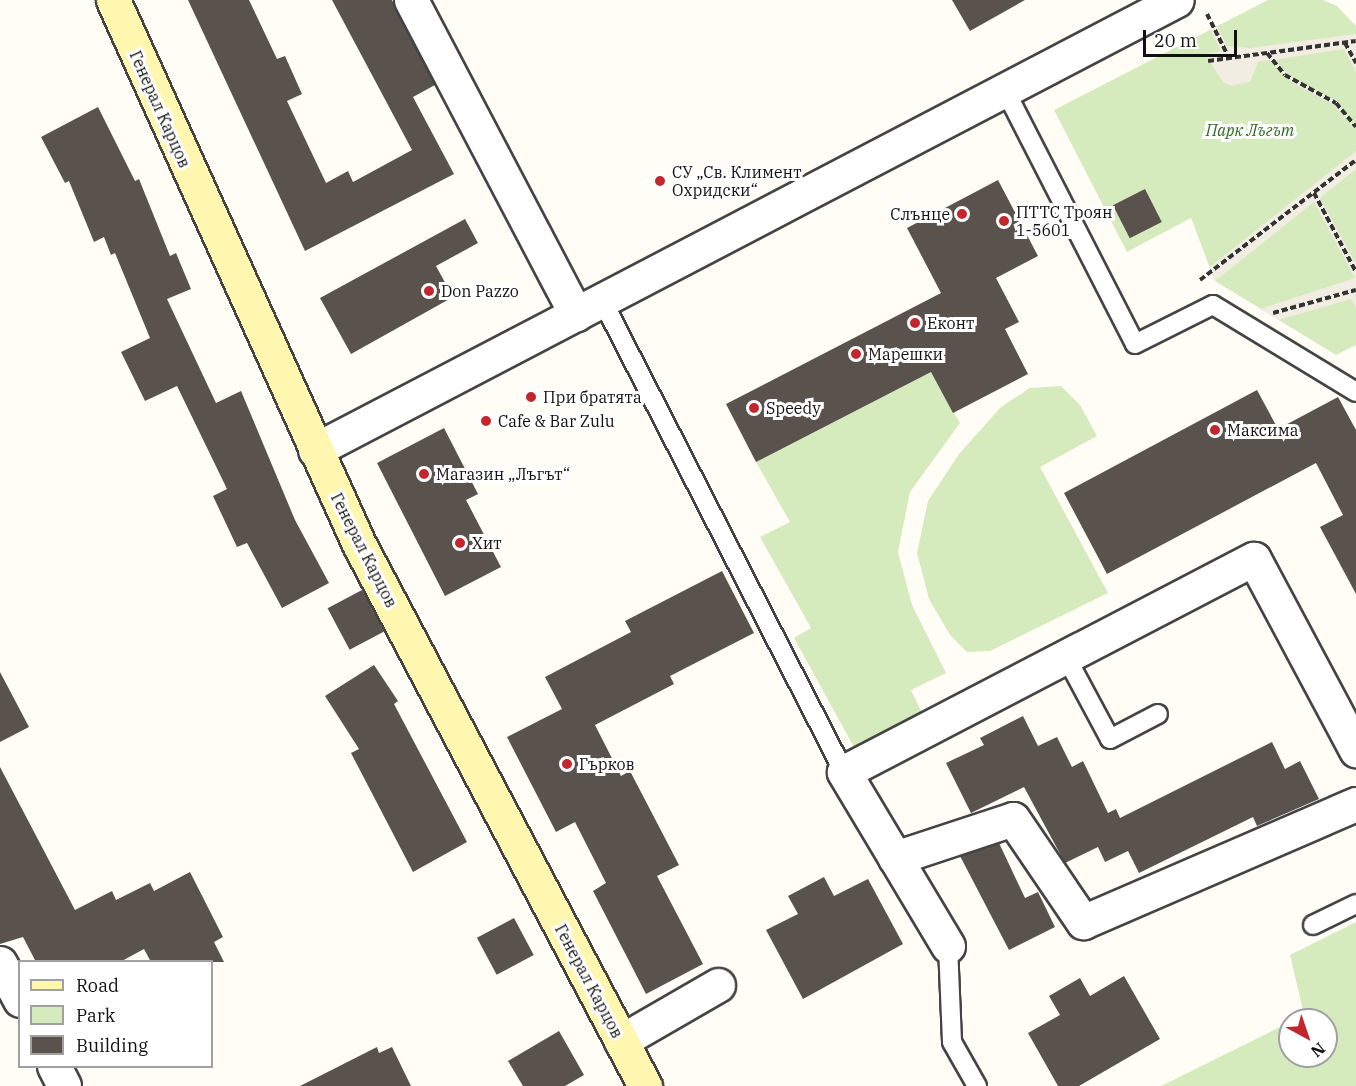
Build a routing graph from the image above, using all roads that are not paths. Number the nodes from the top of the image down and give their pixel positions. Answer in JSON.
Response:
{"nodes":[{"id":1,"x":113,"y":0,"type":"edge"},
{"id":2,"x":411,"y":0,"type":"edge"},
{"id":3,"x":1191,"y":5,"type":"edge"},
{"id":4,"x":1005,"y":90,"type":"junction"},
{"id":5,"x":589,"y":307,"type":"junction"},
{"id":6,"x":1356,"y":392,"type":"edge"},
{"id":7,"x":315,"y":450,"type":"junction"},
{"id":8,"x":1065,"y":655,"type":"junction"},
{"id":9,"x":1158,"y":714,"type":"dead end"},
{"id":10,"x":1356,"y":750,"type":"edge"},
{"id":11,"x":844,"y":772,"type":"junction"},
{"id":12,"x":1356,"y":804,"type":"edge"},
{"id":13,"x":895,"y":858,"type":"junction"},
{"id":14,"x":1356,"y":904,"type":"edge"},
{"id":15,"x":1313,"y":925,"type":"dead end"},
{"id":16,"x":948,"y":945,"type":"joint"},
{"id":17,"x":0,"y":963,"type":"edge"},
{"id":18,"x":718,"y":985,"type":"dead end"},
{"id":19,"x":18,"y":996,"type":"edge"},
{"id":20,"x":621,"y":1041,"type":"junction"},
{"id":21,"x":55,"y":1068,"type":"edge"},
{"id":22,"x":639,"y":1084,"type":"edge"},
{"id":23,"x":64,"y":1086,"type":"edge"},
{"id":24,"x":977,"y":1086,"type":"edge"}],
"edges":[{"from":1,"to":7,"type":"main road","name":"Генерал Карцов"},
{"from":2,"to":5,"type":"street"},
{"from":3,"to":4,"type":"street"},
{"from":4,"to":5,"type":"street"},
{"from":4,"to":6,"type":"lane"},
{"from":5,"to":7,"type":"street"},
{"from":5,"to":11,"type":"lane"},
{"from":7,"to":20,"type":"main road","name":"Генерал Карцов"},
{"from":8,"to":9,"type":"lane"},
{"from":8,"to":10,"type":"street"},
{"from":8,"to":11,"type":"street"},
{"from":11,"to":13,"type":"street"},
{"from":12,"to":13,"type":"street"},
{"from":13,"to":16,"type":"street"},
{"from":14,"to":15,"type":"lane"},
{"from":16,"to":24,"type":"lane"},
{"from":17,"to":19,"type":"street"},
{"from":18,"to":20,"type":"street"},
{"from":20,"to":22,"type":"main road","name":"Генерал Карцов"},
{"from":21,"to":23,"type":"street"}]}
